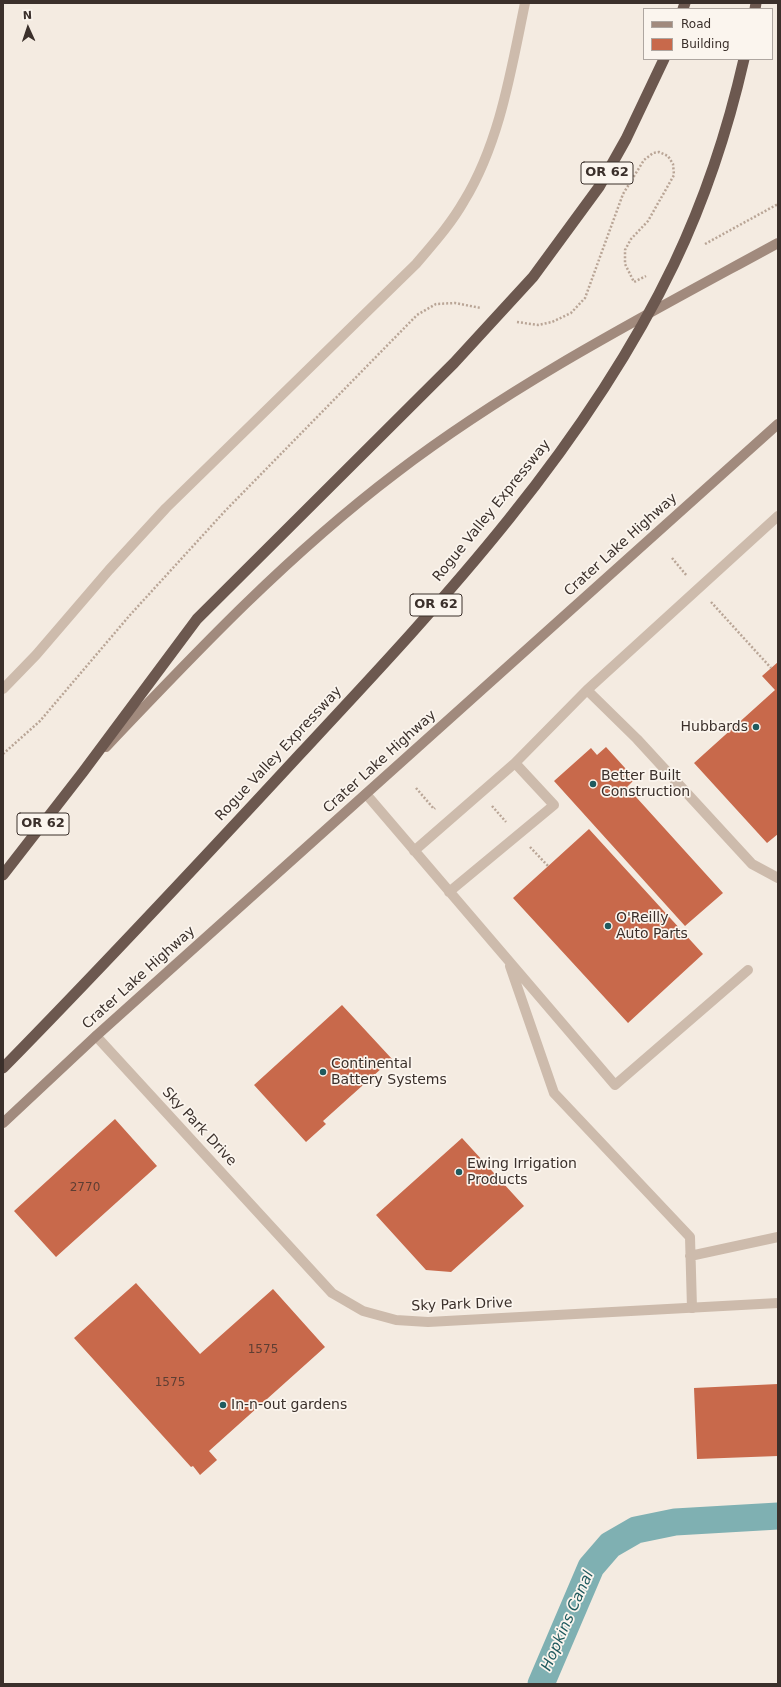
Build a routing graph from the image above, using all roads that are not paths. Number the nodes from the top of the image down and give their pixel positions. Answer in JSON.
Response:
{"nodes":[{"id":1,"x":525,"y":3,"type":"edge"},
{"id":2,"x":664,"y":60,"type":"edge"},
{"id":3,"x":744,"y":60,"type":"edge"},
{"id":4,"x":778,"y":243,"type":"edge"},
{"id":5,"x":778,"y":424,"type":"edge"},
{"id":6,"x":778,"y":516,"type":"edge"},
{"id":7,"x":3,"y":689,"type":"edge"},
{"id":8,"x":587,"y":690,"type":"junction"},
{"id":9,"x":515,"y":763,"type":"junction"},
{"id":10,"x":83,"y":772,"type":"junction"},
{"id":11,"x":366,"y":794,"type":"junction"},
{"id":12,"x":414,"y":851,"type":"junction"},
{"id":13,"x":3,"y":875,"type":"edge"},
{"id":14,"x":778,"y":878,"type":"edge"},
{"id":15,"x":449,"y":892,"type":"junction"},
{"id":16,"x":508,"y":960,"type":"junction"},
{"id":17,"x":748,"y":970,"type":"dead end"},
{"id":18,"x":96,"y":1036,"type":"junction"},
{"id":19,"x":3,"y":1068,"type":"edge"},
{"id":20,"x":3,"y":1123,"type":"edge"},
{"id":21,"x":778,"y":1238,"type":"edge"},
{"id":22,"x":690,"y":1256,"type":"junction"},
{"id":23,"x":778,"y":1303,"type":"edge"},
{"id":24,"x":692,"y":1308,"type":"junction"}],
"edges":[{"from":1,"to":7,"type":"street"},
{"from":2,"to":10,"type":"highway","number":"OR 62"},
{"from":3,"to":19,"type":"highway","name":"Rogue Valley Expressway","number":"OR 62"},
{"from":4,"to":10,"type":"main road"},
{"from":5,"to":11,"type":"main road","name":"Crater Lake Highway"},
{"from":6,"to":8,"type":"street"},
{"from":8,"to":9,"type":"street"},
{"from":8,"to":14,"type":"street"},
{"from":9,"to":12,"type":"street"},
{"from":9,"to":15,"type":"street"},
{"from":10,"to":13,"type":"highway","number":"OR 62"},
{"from":11,"to":12,"type":"street"},
{"from":11,"to":18,"type":"main road","name":"Crater Lake Highway"},
{"from":12,"to":15,"type":"street"},
{"from":15,"to":16,"type":"street"},
{"from":16,"to":17,"type":"street"},
{"from":16,"to":22,"type":"street"},
{"from":18,"to":20,"type":"main road","name":"Crater Lake Highway"},
{"from":18,"to":24,"type":"street","name":"Sky Park Drive"},
{"from":21,"to":22,"type":"street"},
{"from":22,"to":24,"type":"street"},
{"from":23,"to":24,"type":"street","name":"Sky Park Drive"}]}
